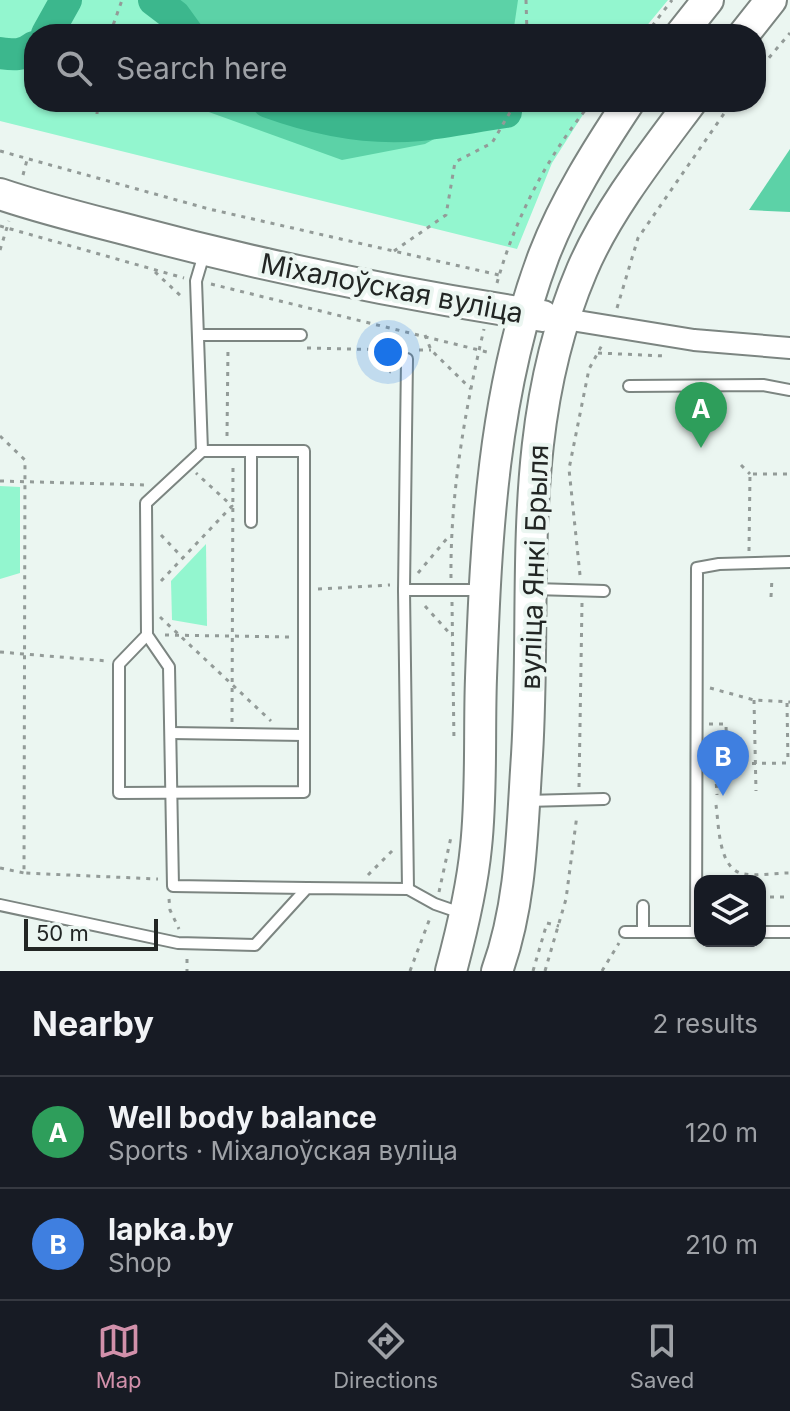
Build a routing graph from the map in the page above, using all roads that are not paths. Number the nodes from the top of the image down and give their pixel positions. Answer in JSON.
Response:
{"nodes":[{"id":1,"x":708,"y":0,"type":"edge"},
{"id":2,"x":771,"y":0,"type":"edge"},
{"id":3,"x":689,"y":24,"type":"edge"},
{"id":4,"x":752,"y":24,"type":"edge"},
{"id":5,"x":623,"y":112,"type":"edge"},
{"id":6,"x":684,"y":112,"type":"edge"},
{"id":7,"x":0,"y":194,"type":"edge"},
{"id":8,"x":205,"y":250,"type":"junction"},
{"id":9,"x":525,"y":313,"type":"junction"},
{"id":10,"x":565,"y":319,"type":"junction"},
{"id":11,"x":200,"y":335,"type":"junction"},
{"id":12,"x":301,"y":335,"type":"dead end"},
{"id":13,"x":790,"y":348,"type":"edge"},
{"id":14,"x":406,"y":354,"type":"road end"},
{"id":15,"x":629,"y":386,"type":"dead end"},
{"id":16,"x":790,"y":390,"type":"edge"},
{"id":17,"x":202,"y":451,"type":"junction"},
{"id":18,"x":251,"y":451,"type":"junction"},
{"id":19,"x":251,"y":522,"type":"dead end"},
{"id":20,"x":790,"y":562,"type":"edge"},
{"id":21,"x":407,"y":587,"type":"junction"},
{"id":22,"x":528,"y":589,"type":"junction"},
{"id":23,"x":484,"y":590,"type":"junction"},
{"id":24,"x":604,"y":591,"type":"dead end"},
{"id":25,"x":147,"y":635,"type":"junction"},
{"id":26,"x":171,"y":733,"type":"junction"},
{"id":27,"x":304,"y":735,"type":"junction"},
{"id":28,"x":172,"y":792,"type":"junction"},
{"id":29,"x":604,"y":799,"type":"dead end"},
{"id":30,"x":524,"y":801,"type":"junction"},
{"id":31,"x":697,"y":875,"type":"edge"},
{"id":32,"x":307,"y":888,"type":"junction"},
{"id":33,"x":408,"y":889,"type":"junction"},
{"id":34,"x":0,"y":905,"type":"edge"},
{"id":35,"x":643,"y":906,"type":"dead end"},
{"id":36,"x":466,"y":915,"type":"junction"},
{"id":37,"x":625,"y":932,"type":"road end"},
{"id":38,"x":643,"y":932,"type":"junction"},
{"id":39,"x":694,"y":932,"type":"edge"},
{"id":40,"x":766,"y":932,"type":"edge"},
{"id":41,"x":790,"y":932,"type":"edge"},
{"id":42,"x":451,"y":971,"type":"edge"},
{"id":43,"x":497,"y":971,"type":"edge"}],
"edges":[{"from":1,"to":3,"type":"main road"},
{"from":2,"to":4,"type":"main road"},
{"from":5,"to":9,"type":"main road","name":"вуліца Янкі Брыля"},
{"from":6,"to":10,"type":"main road","name":"вуліца Янкі Брыля"},
{"from":7,"to":8,"type":"main road","name":"Міхалоўская вуліца"},
{"from":8,"to":9,"type":"main road","name":"Міхалоўская вуліца"},
{"from":8,"to":11,"type":"lane"},
{"from":9,"to":10,"type":"main road","name":"Міхалоўская вуліца"},
{"from":9,"to":23,"type":"main road","name":"вуліца Янкі Брыля"},
{"from":10,"to":13,"type":"street","name":"Міхалоўская вуліца"},
{"from":10,"to":22,"type":"main road","name":"вуліца Янкі Брыля"},
{"from":11,"to":12,"type":"lane"},
{"from":11,"to":17,"type":"lane"},
{"from":14,"to":21,"type":"lane"},
{"from":15,"to":16,"type":"lane"},
{"from":17,"to":18,"type":"lane"},
{"from":17,"to":25,"type":"lane"},
{"from":18,"to":19,"type":"lane"},
{"from":18,"to":27,"type":"lane"},
{"from":20,"to":31,"type":"lane"},
{"from":21,"to":23,"type":"lane"},
{"from":21,"to":33,"type":"lane"},
{"from":22,"to":24,"type":"lane"},
{"from":22,"to":30,"type":"main road","name":"вуліца Янкі Брыля"},
{"from":23,"to":36,"type":"main road","name":"вуліца Янкі Брыля"},
{"from":25,"to":26,"type":"lane"},
{"from":25,"to":28,"type":"lane"},
{"from":26,"to":27,"type":"lane"},
{"from":26,"to":28,"type":"lane"},
{"from":27,"to":28,"type":"lane"},
{"from":28,"to":32,"type":"lane"},
{"from":29,"to":30,"type":"lane"},
{"from":30,"to":43,"type":"main road","name":"вуліца Янкі Брыля"},
{"from":32,"to":33,"type":"lane"},
{"from":32,"to":34,"type":"lane"},
{"from":33,"to":36,"type":"lane"},
{"from":35,"to":38,"type":"lane"},
{"from":36,"to":42,"type":"main road","name":"вуліца Янкі Брыля"},
{"from":37,"to":38,"type":"lane"},
{"from":38,"to":39,"type":"lane"},
{"from":40,"to":41,"type":"lane"}]}
